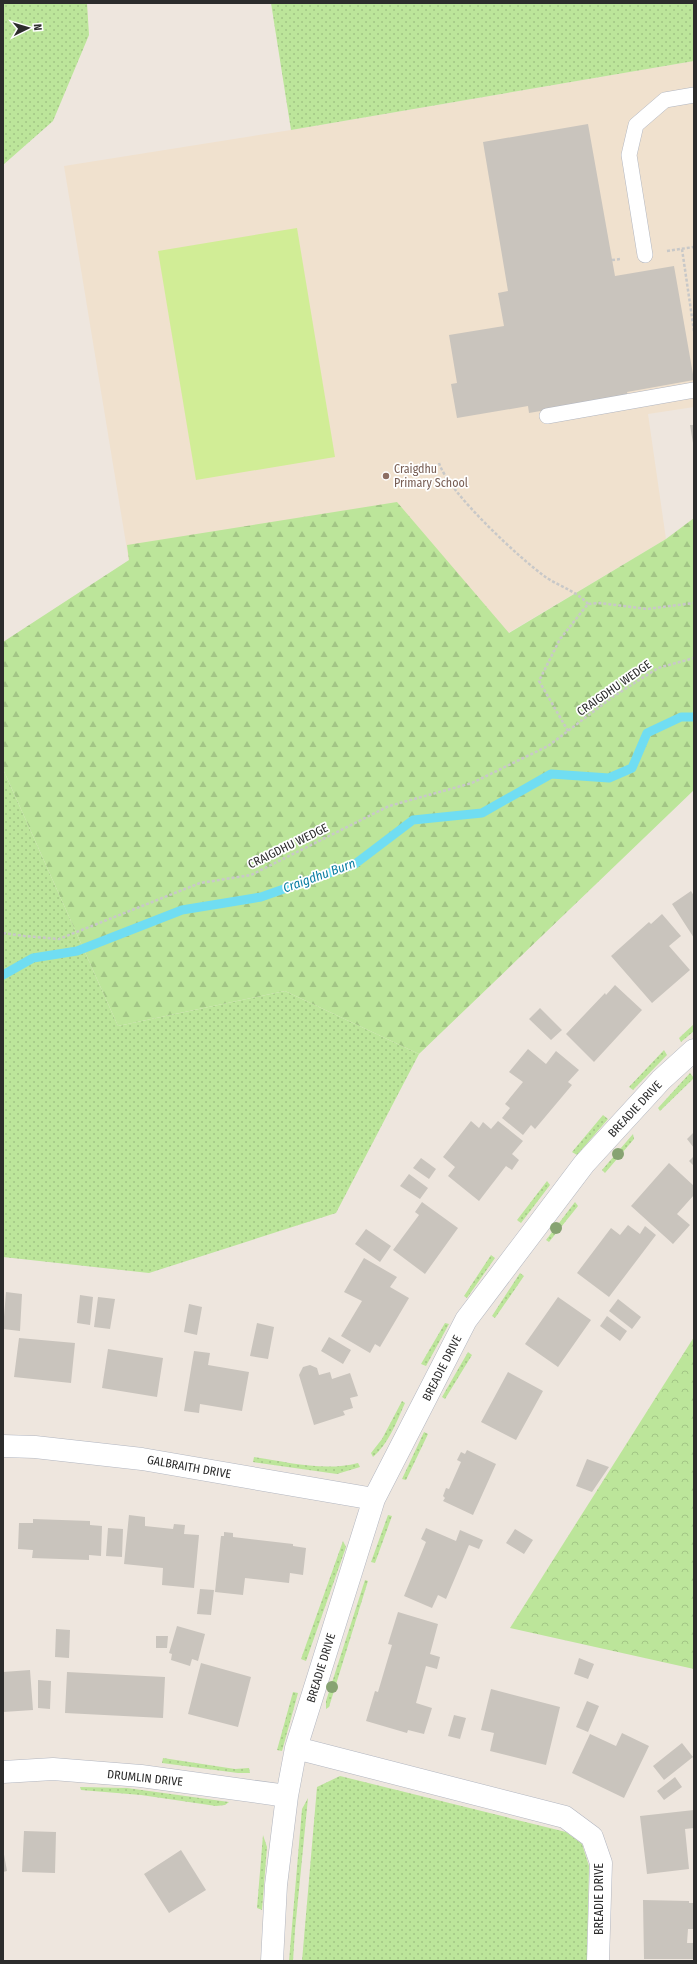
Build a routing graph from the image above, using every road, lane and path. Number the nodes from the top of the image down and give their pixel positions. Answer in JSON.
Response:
{"nodes":[{"id":1,"x":694,"y":95,"type":"edge"},
{"id":2,"x":682,"y":249,"type":"dead end"},
{"id":3,"x":645,"y":255,"type":"dead end"},
{"id":4,"x":694,"y":331,"type":"edge"},
{"id":5,"x":694,"y":390,"type":"edge"},
{"id":6,"x":547,"y":416,"type":"dead end"},
{"id":7,"x":438,"y":463,"type":"dead end"},
{"id":8,"x":694,"y":603,"type":"edge"},
{"id":9,"x":588,"y":604,"type":"junction"},
{"id":10,"x":694,"y":658,"type":"edge"},
{"id":11,"x":568,"y":731,"type":"junction"},
{"id":12,"x":3,"y":933,"type":"edge"},
{"id":13,"x":694,"y":1050,"type":"edge"},
{"id":14,"x":3,"y":1446,"type":"edge"},
{"id":15,"x":374,"y":1499,"type":"junction"},
{"id":16,"x":296,"y":1748,"type":"junction"},
{"id":17,"x":3,"y":1772,"type":"edge"},
{"id":18,"x":287,"y":1796,"type":"junction"},
{"id":19,"x":272,"y":1961,"type":"edge"},
{"id":20,"x":598,"y":1961,"type":"edge"}],
"edges":[{"from":1,"to":3,"type":"lane"},
{"from":2,"to":4,"type":"path"},
{"from":5,"to":6,"type":"lane"},
{"from":7,"to":9,"type":"path"},
{"from":8,"to":9,"type":"path"},
{"from":9,"to":11,"type":"path","name":"CRAIGDHU WEDGE"},
{"from":10,"to":11,"type":"path","name":"CRAIGDHU WEDGE"},
{"from":11,"to":12,"type":"path","name":"CRAIGDHU WEDGE"},
{"from":13,"to":15,"type":"street","name":"BREADIE DRIVE"},
{"from":14,"to":15,"type":"street","name":"GALBRAITH DRIVE"},
{"from":15,"to":16,"type":"street","name":"BREADIE DRIVE"},
{"from":16,"to":18,"type":"street","name":"BREADIE DRIVE"},
{"from":16,"to":20,"type":"street","name":"BREADIE DRIVE"},
{"from":17,"to":18,"type":"street","name":"DRUMLIN DRIVE"},
{"from":18,"to":19,"type":"street","name":"BREADIE DRIVE"}]}
